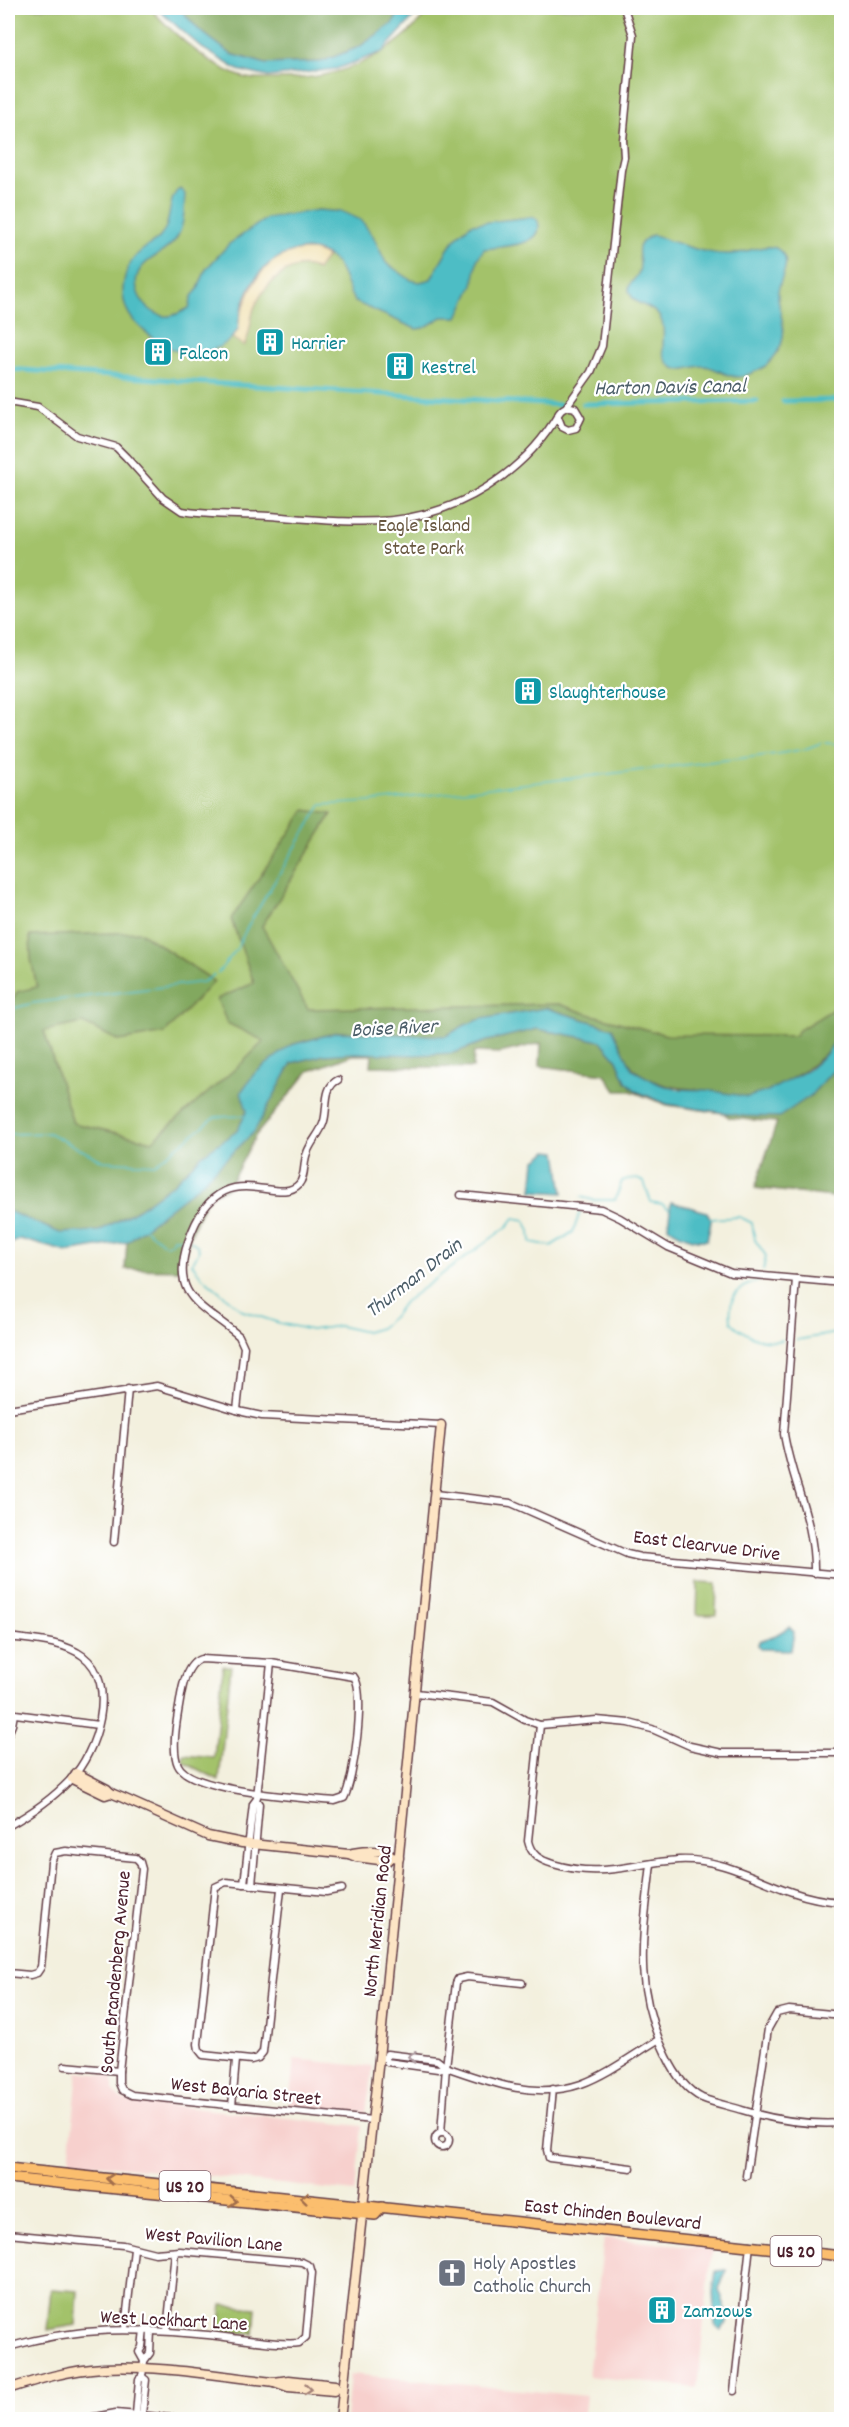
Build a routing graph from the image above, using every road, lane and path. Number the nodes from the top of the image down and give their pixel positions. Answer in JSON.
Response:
{"nodes":[{"id":1,"x":624,"y":8,"type":"edge"},
{"id":2,"x":578,"y":391,"type":"junction"},
{"id":3,"x":8,"y":402,"type":"edge"},
{"id":4,"x":564,"y":408,"type":"junction"},
{"id":5,"x":577,"y":409,"type":"junction"},
{"id":6,"x":558,"y":417,"type":"junction"},
{"id":7,"x":565,"y":429,"type":"junction"},
{"id":8,"x":547,"y":434,"type":"junction"},
{"id":9,"x":338,"y":1080,"type":"dead end"},
{"id":10,"x":461,"y":1195,"type":"dead end"},
{"id":11,"x":796,"y":1279,"type":"junction"},
{"id":12,"x":842,"y":1283,"type":"edge"},
{"id":13,"x":128,"y":1389,"type":"junction"},
{"id":14,"x":8,"y":1409,"type":"edge"},
{"id":15,"x":237,"y":1410,"type":"junction"},
{"id":16,"x":441,"y":1425,"type":"joint"},
{"id":17,"x":435,"y":1494,"type":"junction"},
{"id":18,"x":114,"y":1542,"type":"dead end"},
{"id":19,"x":814,"y":1573,"type":"junction"},
{"id":20,"x":842,"y":1575,"type":"edge"},
{"id":21,"x":8,"y":1637,"type":"edge"},
{"id":22,"x":271,"y":1664,"type":"junction"},
{"id":23,"x":416,"y":1693,"type":"junction"},
{"id":24,"x":11,"y":1713,"type":"edge"},
{"id":25,"x":98,"y":1725,"type":"junction"},
{"id":26,"x":540,"y":1725,"type":"junction"},
{"id":27,"x":8,"y":1734,"type":"edge"},
{"id":28,"x":842,"y":1753,"type":"edge"},
{"id":29,"x":74,"y":1776,"type":"junction"},
{"id":30,"x":257,"y":1797,"type":"junction"},
{"id":31,"x":8,"y":1826,"type":"edge"},
{"id":32,"x":252,"y":1844,"type":"junction"},
{"id":33,"x":395,"y":1857,"type":"junction"},
{"id":34,"x":651,"y":1864,"type":"junction"},
{"id":35,"x":244,"y":1884,"type":"junction"},
{"id":36,"x":252,"y":1885,"type":"junction"},
{"id":37,"x":281,"y":1889,"type":"junction"},
{"id":38,"x":342,"y":1889,"type":"dead end"},
{"id":39,"x":842,"y":1902,"type":"edge"},
{"id":40,"x":8,"y":1972,"type":"edge"},
{"id":41,"x":522,"y":1983,"type":"dead end"},
{"id":42,"x":842,"y":2015,"type":"edge"},
{"id":43,"x":658,"y":2040,"type":"junction"},
{"id":44,"x":382,"y":2058,"type":"junction"},
{"id":45,"x":236,"y":2060,"type":"junction"},
{"id":46,"x":65,"y":2066,"type":"dead end"},
{"id":47,"x":446,"y":2067,"type":"junction"},
{"id":48,"x":119,"y":2071,"type":"junction"},
{"id":49,"x":120,"y":2086,"type":"joint"},
{"id":50,"x":553,"y":2089,"type":"junction"},
{"id":51,"x":232,"y":2106,"type":"junction"},
{"id":52,"x":754,"y":2114,"type":"junction"},
{"id":53,"x":372,"y":2120,"type":"junction"},
{"id":54,"x":842,"y":2123,"type":"edge"},
{"id":55,"x":441,"y":2133,"type":"dead end"},
{"id":56,"x":8,"y":2168,"type":"edge"},
{"id":57,"x":631,"y":2168,"type":"dead end"},
{"id":58,"x":746,"y":2176,"type":"dead end"},
{"id":59,"x":8,"y":2178,"type":"edge"},
{"id":60,"x":361,"y":2209,"type":"junction"},
{"id":61,"x":8,"y":2234,"type":"edge"},
{"id":62,"x":750,"y":2245,"type":"junction"},
{"id":63,"x":134,"y":2249,"type":"junction"},
{"id":64,"x":175,"y":2252,"type":"junction"},
{"id":65,"x":842,"y":2256,"type":"edge"},
{"id":66,"x":125,"y":2329,"type":"junction"},
{"id":67,"x":147,"y":2331,"type":"junction"},
{"id":68,"x":167,"y":2331,"type":"junction"},
{"id":69,"x":303,"y":2341,"type":"joint"},
{"id":70,"x":8,"y":2347,"type":"edge"},
{"id":71,"x":143,"y":2369,"type":"junction"},
{"id":72,"x":8,"y":2388,"type":"edge"},
{"id":73,"x":339,"y":2389,"type":"junction"},
{"id":74,"x":734,"y":2391,"type":"dead end"},
{"id":75,"x":841,"y":2406,"type":"edge"},
{"id":76,"x":139,"y":2414,"type":"junction"},
{"id":77,"x":100,"y":2417,"type":"edge"},
{"id":78,"x":168,"y":2418,"type":"edge"},
{"id":79,"x":78,"y":2420,"type":"edge"},
{"id":80,"x":193,"y":2420,"type":"edge"},
{"id":81,"x":340,"y":2420,"type":"edge"},
{"id":82,"x":840,"y":2420,"type":"edge"}],
"edges":[{"from":1,"to":2,"type":"street"},
{"from":2,"to":4,"type":"street"},
{"from":2,"to":5,"type":"street"},
{"from":3,"to":8,"type":"street"},
{"from":4,"to":5,"type":"street"},
{"from":4,"to":6,"type":"street"},
{"from":5,"to":7,"type":"street"},
{"from":6,"to":7,"type":"street"},
{"from":6,"to":8,"type":"street"},
{"from":7,"to":8,"type":"street"},
{"from":9,"to":15,"type":"street"},
{"from":10,"to":11,"type":"street"},
{"from":11,"to":12,"type":"street"},
{"from":11,"to":19,"type":"street"},
{"from":13,"to":14,"type":"street"},
{"from":13,"to":15,"type":"street"},
{"from":13,"to":18,"type":"street"},
{"from":15,"to":16,"type":"street"},
{"from":16,"to":17,"type":"street","name":"North Meridian Road"},
{"from":17,"to":19,"type":"street","name":"East Clearvue Drive"},
{"from":17,"to":23,"type":"street","name":"North Meridian Road"},
{"from":19,"to":20,"type":"street","name":"East Clearvue Drive"},
{"from":21,"to":25,"type":"street"},
{"from":22,"to":30,"type":"street"},
{"from":22,"to":30,"type":"street"},
{"from":22,"to":30,"type":"street"},
{"from":23,"to":26,"type":"street"},
{"from":23,"to":33,"type":"street","name":"North Meridian Road"},
{"from":24,"to":25,"type":"street"},
{"from":24,"to":27,"type":"street"},
{"from":25,"to":29,"type":"street"},
{"from":26,"to":28,"type":"street"},
{"from":26,"to":34,"type":"street"},
{"from":29,"to":31,"type":"street"},
{"from":29,"to":32,"type":"street"},
{"from":30,"to":32,"type":"street"},
{"from":32,"to":33,"type":"street"},
{"from":32,"to":35,"type":"street"},
{"from":32,"to":36,"type":"street"},
{"from":33,"to":44,"type":"street","name":"North Meridian Road"},
{"from":34,"to":39,"type":"street"},
{"from":34,"to":43,"type":"street"},
{"from":35,"to":36,"type":"street"},
{"from":35,"to":45,"type":"street"},
{"from":36,"to":37,"type":"street"},
{"from":37,"to":38,"type":"street"},
{"from":37,"to":45,"type":"street"},
{"from":40,"to":48,"type":"street","name":"South Brandenberg Avenue"},
{"from":41,"to":47,"type":"street"},
{"from":42,"to":52,"type":"street"},
{"from":43,"to":50,"type":"street"},
{"from":43,"to":52,"type":"street"},
{"from":44,"to":47,"type":"street"},
{"from":44,"to":53,"type":"street","name":"North Meridian Road"},
{"from":45,"to":51,"type":"street"},
{"from":46,"to":48,"type":"street"},
{"from":47,"to":50,"type":"street"},
{"from":47,"to":55,"type":"street"},
{"from":48,"to":49,"type":"street","name":"South Brandenberg Avenue"},
{"from":49,"to":51,"type":"street","name":"West Bavaria Street"},
{"from":50,"to":57,"type":"street"},
{"from":51,"to":53,"type":"street","name":"West Bavaria Street"},
{"from":52,"to":54,"type":"street"},
{"from":52,"to":58,"type":"street"},
{"from":53,"to":60,"type":"street","name":"North Meridian Road"},
{"from":60,"to":56,"type":"main road","number":"US 20","one_way":true},
{"from":59,"to":60,"type":"main road","number":"US 20","one_way":true},
{"from":60,"to":62,"type":"main road","name":"East Chinden Boulevard","number":"US 20"},
{"from":60,"to":73,"type":"street","name":"North Meridian Road"},
{"from":61,"to":63,"type":"street","name":"West Pavilion Lane"},
{"from":62,"to":65,"type":"main road","name":"East Chinden Boulevard","number":"US 20"},
{"from":62,"to":74,"type":"street"},
{"from":63,"to":64,"type":"street","name":"West Pavilion Lane"},
{"from":63,"to":66,"type":"street"},
{"from":64,"to":68,"type":"street"},
{"from":64,"to":69,"type":"street","name":"West Pavilion Lane"},
{"from":66,"to":67,"type":"street","name":"West Lockhart Lane"},
{"from":66,"to":70,"type":"street","name":"West Lockhart Lane"},
{"from":67,"to":68,"type":"street","name":"West Lockhart Lane"},
{"from":67,"to":71,"type":"street"},
{"from":68,"to":69,"type":"street","name":"West Lockhart Lane"},
{"from":71,"to":72,"type":"street"},
{"from":71,"to":73,"type":"street"},
{"from":71,"to":76,"type":"street"},
{"from":73,"to":81,"type":"street","name":"North Meridian Road"},
{"from":75,"to":82,"type":"street"},
{"from":76,"to":77,"type":"street"},
{"from":76,"to":78,"type":"street"},
{"from":77,"to":79,"type":"street"},
{"from":78,"to":80,"type":"street"}]}
